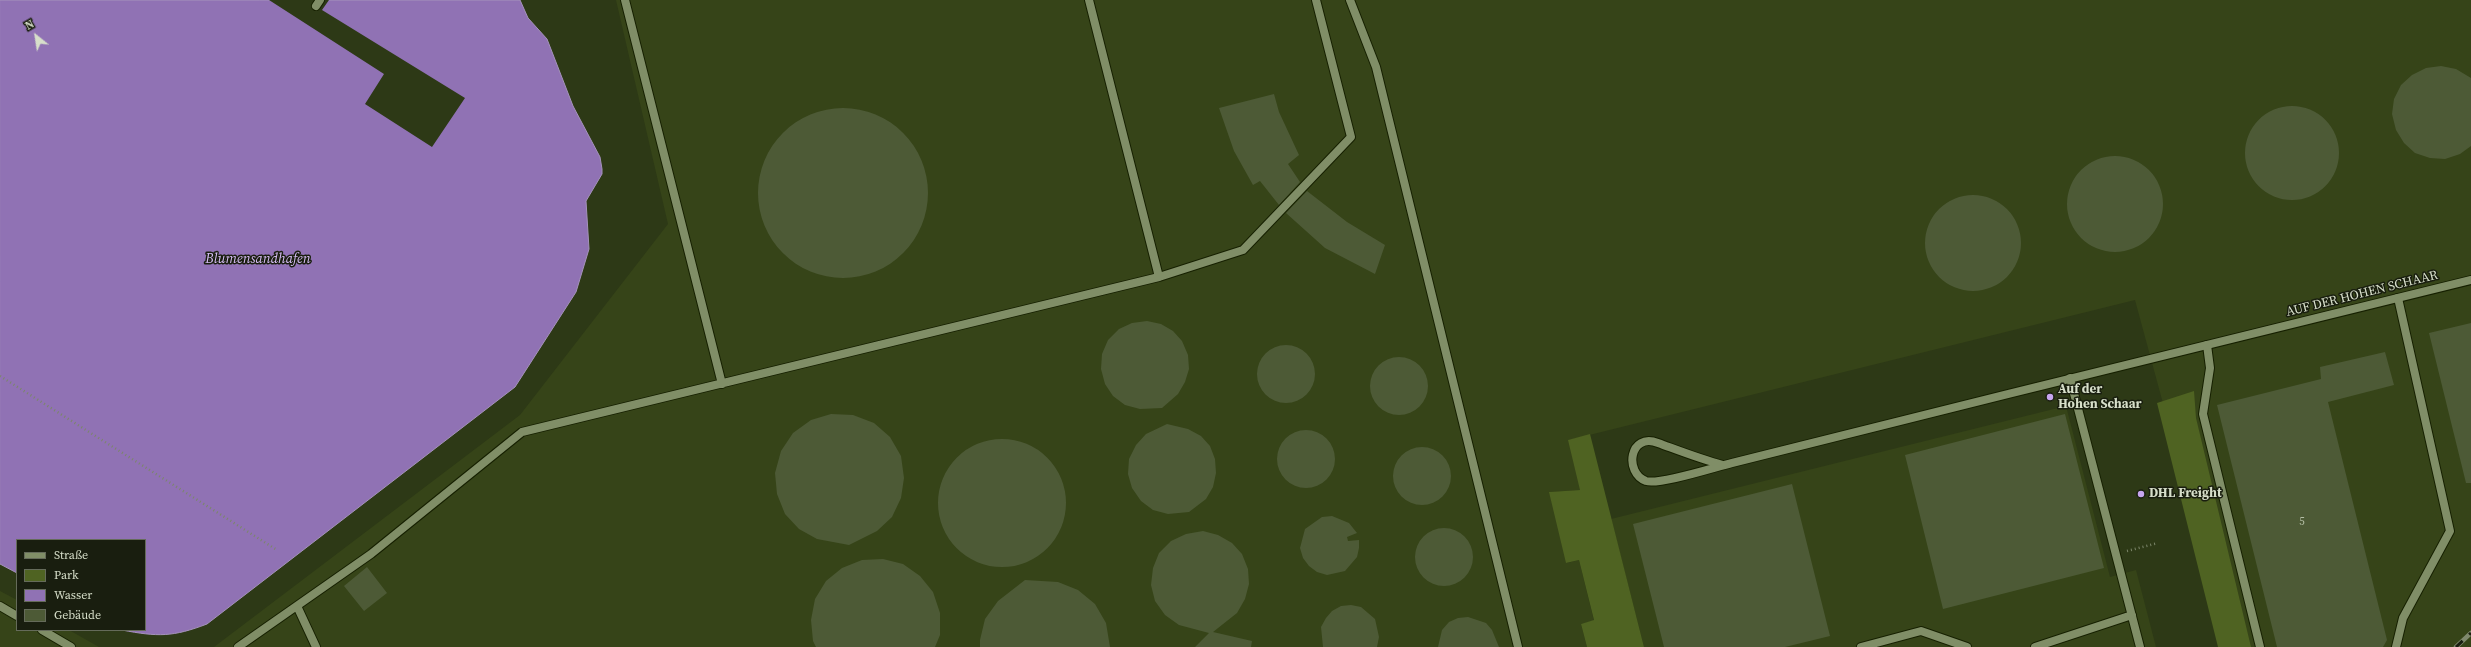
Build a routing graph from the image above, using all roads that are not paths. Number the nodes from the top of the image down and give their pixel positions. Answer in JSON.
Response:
{"nodes":[{"id":1,"x":625,"y":0,"type":"edge"},
{"id":2,"x":1090,"y":0,"type":"edge"},
{"id":3,"x":1316,"y":0,"type":"edge"},
{"id":4,"x":1350,"y":0,"type":"edge"},
{"id":5,"x":1159,"y":277,"type":"junction"},
{"id":6,"x":2471,"y":280,"type":"edge"},
{"id":7,"x":2398,"y":298,"type":"junction"},
{"id":8,"x":2207,"y":345,"type":"junction"},
{"id":9,"x":2070,"y":378,"type":"junction"},
{"id":10,"x":722,"y":384,"type":"junction"},
{"id":11,"x":1723,"y":465,"type":"junction"},
{"id":12,"x":0,"y":606,"type":"edge"},
{"id":13,"x":297,"y":606,"type":"junction"},
{"id":14,"x":16,"y":615,"type":"edge"},
{"id":15,"x":2132,"y":615,"type":"junction"},
{"id":16,"x":44,"y":631,"type":"edge"},
{"id":17,"x":72,"y":647,"type":"edge"},
{"id":18,"x":238,"y":647,"type":"edge"},
{"id":19,"x":316,"y":647,"type":"edge"},
{"id":20,"x":1518,"y":647,"type":"edge"},
{"id":21,"x":1861,"y":647,"type":"edge"},
{"id":22,"x":1967,"y":647,"type":"edge"},
{"id":23,"x":2035,"y":647,"type":"edge"},
{"id":24,"x":2140,"y":647,"type":"edge"},
{"id":25,"x":2260,"y":647,"type":"edge"},
{"id":26,"x":2396,"y":647,"type":"edge"}],
"edges":[{"from":1,"to":10,"type":"street"},
{"from":2,"to":5,"type":"street"},
{"from":3,"to":5,"type":"street"},
{"from":4,"to":20,"type":"street"},
{"from":5,"to":10,"type":"street"},
{"from":6,"to":7,"type":"street","name":"AUF DER HOHEN SCHAAR"},
{"from":7,"to":8,"type":"street","name":"AUF DER HOHEN SCHAAR"},
{"from":7,"to":26,"type":"street"},
{"from":8,"to":9,"type":"street","name":"AUF DER HOHEN SCHAAR"},
{"from":8,"to":25,"type":"street"},
{"from":9,"to":11,"type":"street","name":"AUF DER HOHEN SCHAAR"},
{"from":9,"to":15,"type":"street"},
{"from":10,"to":13,"type":"street"},
{"from":11,"to":11,"type":"street","name":"AUF DER HOHEN SCHAAR"},
{"from":12,"to":14,"type":"street"},
{"from":13,"to":18,"type":"street"},
{"from":13,"to":19,"type":"street"},
{"from":15,"to":23,"type":"street"},
{"from":15,"to":24,"type":"street"},
{"from":16,"to":17,"type":"street"},
{"from":21,"to":22,"type":"street"}]}
